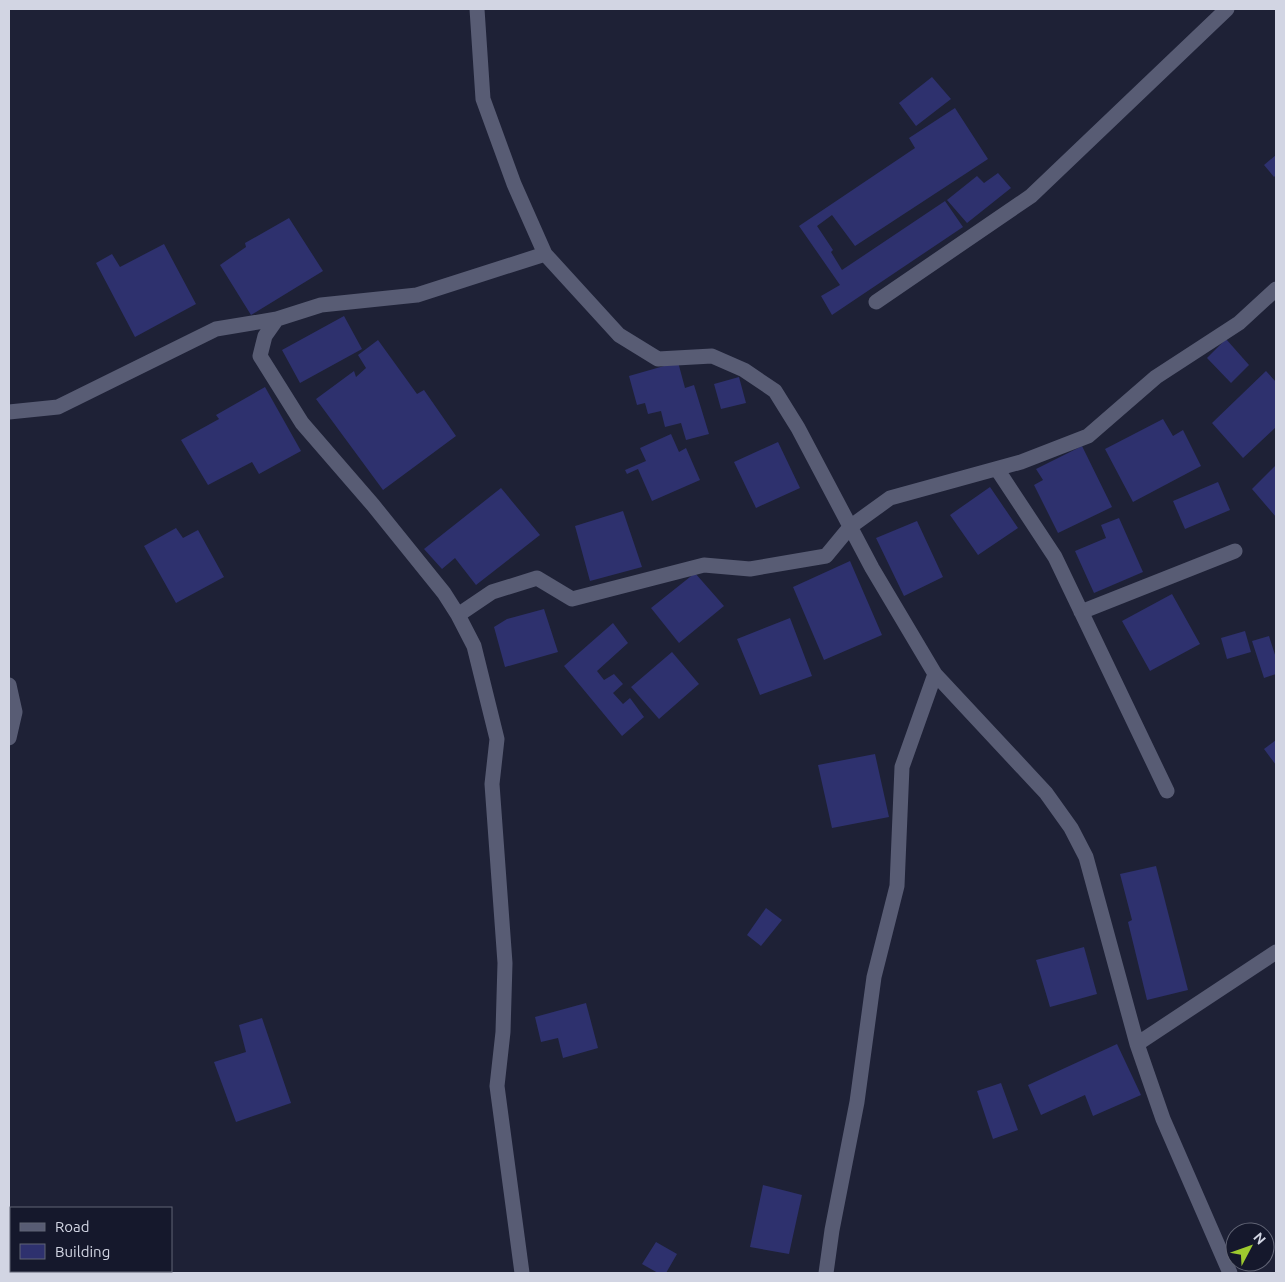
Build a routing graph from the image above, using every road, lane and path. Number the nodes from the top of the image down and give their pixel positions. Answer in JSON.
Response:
{"nodes":[{"id":1,"x":477,"y":9,"type":"edge"},
{"id":2,"x":1227,"y":9,"type":"edge"},
{"id":3,"x":545,"y":254,"type":"junction"},
{"id":4,"x":1276,"y":289,"type":"edge"},
{"id":5,"x":876,"y":302,"type":"dead end"},
{"id":6,"x":277,"y":319,"type":"junction"},
{"id":7,"x":9,"y":412,"type":"edge"},
{"id":8,"x":997,"y":469,"type":"junction"},
{"id":9,"x":850,"y":527,"type":"junction"},
{"id":10,"x":1235,"y":551,"type":"dead end"},
{"id":11,"x":1081,"y":612,"type":"junction"},
{"id":12,"x":458,"y":615,"type":"junction"},
{"id":13,"x":935,"y":674,"type":"junction"},
{"id":14,"x":9,"y":685,"type":"edge"},
{"id":15,"x":9,"y":738,"type":"edge"},
{"id":16,"x":1167,"y":791,"type":"dead end"},
{"id":17,"x":1276,"y":952,"type":"edge"},
{"id":18,"x":1137,"y":1044,"type":"junction"},
{"id":19,"x":522,"y":1273,"type":"edge"},
{"id":20,"x":826,"y":1273,"type":"edge"},
{"id":21,"x":1230,"y":1273,"type":"edge"}],
"edges":[{"from":1,"to":3,"type":"street"},
{"from":2,"to":5,"type":"street"},
{"from":3,"to":6,"type":"street"},
{"from":3,"to":9,"type":"street"},
{"from":4,"to":8,"type":"street"},
{"from":6,"to":7,"type":"street"},
{"from":6,"to":12,"type":"street"},
{"from":8,"to":9,"type":"street"},
{"from":8,"to":11,"type":"street"},
{"from":9,"to":12,"type":"street"},
{"from":9,"to":13,"type":"street"},
{"from":10,"to":11,"type":"street"},
{"from":11,"to":16,"type":"street"},
{"from":12,"to":19,"type":"street"},
{"from":13,"to":18,"type":"street"},
{"from":13,"to":20,"type":"street"},
{"from":14,"to":15,"type":"street"},
{"from":17,"to":18,"type":"street"},
{"from":18,"to":21,"type":"street"}]}
